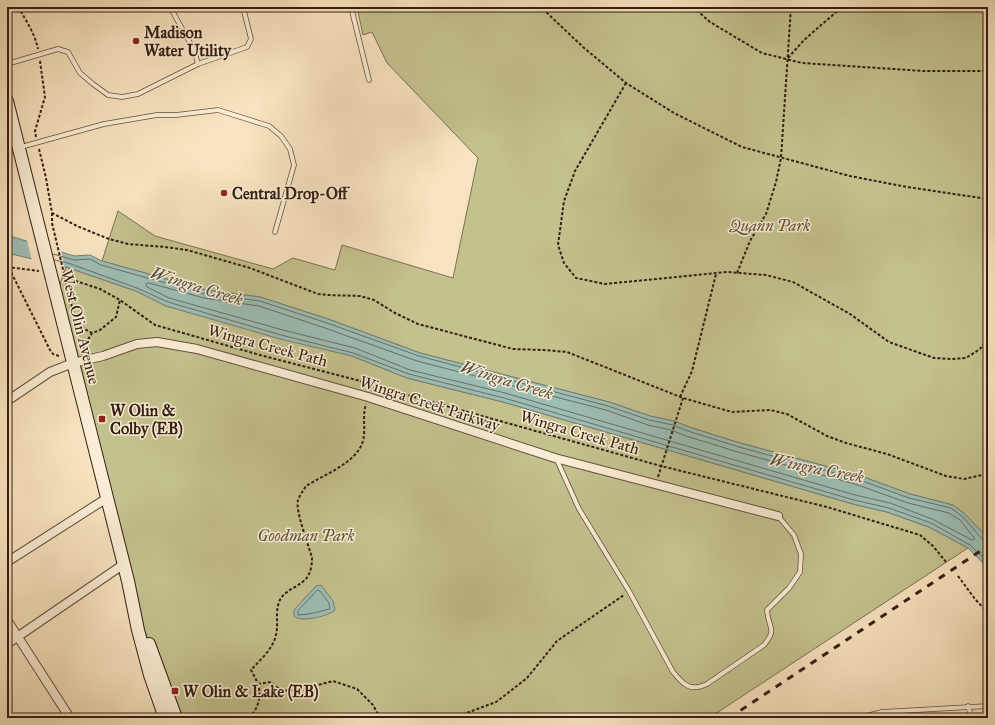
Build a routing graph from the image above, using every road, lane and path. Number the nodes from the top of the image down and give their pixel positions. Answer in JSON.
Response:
{"nodes":[{"id":1,"x":170,"y":7,"type":"edge"},
{"id":2,"x":243,"y":7,"type":"edge"},
{"id":3,"x":351,"y":7,"type":"edge"},
{"id":4,"x":538,"y":7,"type":"edge"},
{"id":5,"x":547,"y":7,"type":"edge"},
{"id":6,"x":693,"y":7,"type":"edge"},
{"id":7,"x":792,"y":7,"type":"edge"},
{"id":8,"x":842,"y":7,"type":"edge"},
{"id":9,"x":545,"y":11,"type":"junction"},
{"id":10,"x":787,"y":60,"type":"junction"},
{"id":11,"x":7,"y":64,"type":"edge"},
{"id":12,"x":198,"y":64,"type":"junction"},
{"id":13,"x":988,"y":71,"type":"edge"},
{"id":14,"x":369,"y":80,"type":"dead end"},
{"id":15,"x":626,"y":83,"type":"junction"},
{"id":16,"x":7,"y":101,"type":"edge"},
{"id":17,"x":19,"y":148,"type":"junction"},
{"id":18,"x":781,"y":158,"type":"junction"},
{"id":19,"x":988,"y":198,"type":"edge"},
{"id":20,"x":52,"y":213,"type":"dead end"},
{"id":21,"x":275,"y":232,"type":"dead end"},
{"id":22,"x":109,"y":239,"type":"dead end"},
{"id":23,"x":8,"y":267,"type":"edge"},
{"id":24,"x":32,"y":270,"type":"dead end"},
{"id":25,"x":737,"y":273,"type":"junction"},
{"id":26,"x":716,"y":274,"type":"junction"},
{"id":27,"x":69,"y":277,"type":"dead end"},
{"id":28,"x":120,"y":300,"type":"junction"},
{"id":29,"x":92,"y":333,"type":"junction"},
{"id":30,"x":988,"y":339,"type":"edge"},
{"id":31,"x":83,"y":348,"type":"dead end"},
{"id":32,"x":58,"y":356,"type":"dead end"},
{"id":33,"x":73,"y":363,"type":"junction"},
{"id":34,"x":372,"y":384,"type":"junction"},
{"id":35,"x":368,"y":397,"type":"junction"},
{"id":36,"x":682,"y":397,"type":"junction"},
{"id":37,"x":7,"y":401,"type":"edge"},
{"id":38,"x":556,"y":458,"type":"junction"},
{"id":39,"x":661,"y":466,"type":"junction"},
{"id":40,"x":988,"y":472,"type":"edge"},
{"id":41,"x":656,"y":484,"type":"junction"},
{"id":42,"x":107,"y":498,"type":"junction"},
{"id":43,"x":778,"y":516,"type":"joint"},
{"id":44,"x":7,"y":562,"type":"edge"},
{"id":45,"x":946,"y":562,"type":"dead end"},
{"id":46,"x":124,"y":564,"type":"junction"},
{"id":47,"x":958,"y":576,"type":"dead end"},
{"id":48,"x":128,"y":581,"type":"junction"},
{"id":49,"x":629,"y":591,"type":"junction"},
{"id":50,"x":988,"y":613,"type":"edge"},
{"id":51,"x":7,"y":620,"type":"edge"},
{"id":52,"x":18,"y":637,"type":"junction"},
{"id":53,"x":7,"y":644,"type":"edge"},
{"id":54,"x":258,"y":684,"type":"junction"},
{"id":55,"x":968,"y":706,"type":"junction"},
{"id":56,"x":988,"y":706,"type":"edge"},
{"id":57,"x":70,"y":718,"type":"edge"},
{"id":58,"x":165,"y":718,"type":"edge"},
{"id":59,"x":176,"y":718,"type":"edge"},
{"id":60,"x":249,"y":718,"type":"edge"},
{"id":61,"x":380,"y":718,"type":"edge"},
{"id":62,"x":453,"y":718,"type":"edge"},
{"id":63,"x":858,"y":718,"type":"edge"},
{"id":64,"x":972,"y":718,"type":"edge"}],
"edges":[{"from":1,"to":12,"type":"lane"},
{"from":2,"to":12,"type":"lane"},
{"from":3,"to":14,"type":"lane"},
{"from":4,"to":9,"type":"path"},
{"from":5,"to":9,"type":"path"},
{"from":6,"to":10,"type":"path"},
{"from":7,"to":10,"type":"path"},
{"from":8,"to":10,"type":"path"},
{"from":9,"to":15,"type":"path"},
{"from":10,"to":13,"type":"path"},
{"from":10,"to":18,"type":"path"},
{"from":11,"to":12,"type":"lane"},
{"from":15,"to":18,"type":"path"},
{"from":15,"to":26,"type":"path"},
{"from":16,"to":17,"type":"street","name":"West Olin Avenue"},
{"from":17,"to":21,"type":"lane"},
{"from":17,"to":33,"type":"street","name":"West Olin Avenue","bridge":true},
{"from":18,"to":19,"type":"path"},
{"from":18,"to":25,"type":"path"},
{"from":20,"to":29,"type":"path","bridge":true},
{"from":22,"to":36,"type":"path"},
{"from":23,"to":24,"type":"path"},
{"from":23,"to":32,"type":"path"},
{"from":25,"to":26,"type":"path"},
{"from":25,"to":30,"type":"path"},
{"from":26,"to":36,"type":"path"},
{"from":27,"to":28,"type":"path","name":"Wingra Creek Path"},
{"from":28,"to":29,"type":"path"},
{"from":28,"to":34,"type":"path","name":"Wingra Creek Path"},
{"from":29,"to":31,"type":"path"},
{"from":33,"to":35,"type":"street","name":"Wingra Creek Parkway"},
{"from":33,"to":37,"type":"street","name":"Wingra Creek Parkway"},
{"from":33,"to":42,"type":"street","name":"West Olin Avenue"},
{"from":34,"to":35,"type":"path"},
{"from":34,"to":39,"type":"path","name":"Wingra Creek Path"},
{"from":35,"to":38,"type":"street","name":"Wingra Creek Parkway"},
{"from":35,"to":54,"type":"path"},
{"from":36,"to":39,"type":"path"},
{"from":36,"to":40,"type":"path"},
{"from":38,"to":41,"type":"street","name":"Wingra Creek Parkway"},
{"from":38,"to":49,"type":"lane"},
{"from":39,"to":41,"type":"path"},
{"from":39,"to":45,"type":"path","name":"Wingra Creek Path"},
{"from":41,"to":43,"type":"street","name":"Wingra Creek Parkway"},
{"from":42,"to":44,"type":"street"},
{"from":42,"to":46,"type":"street","name":"West Olin Avenue"},
{"from":43,"to":49,"type":"lane"},
{"from":46,"to":48,"type":"street","name":"West Olin Avenue"},
{"from":46,"to":52,"type":"street"},
{"from":47,"to":50,"type":"path"},
{"from":48,"to":58,"type":"street","name":"West Olin Avenue"},
{"from":48,"to":59,"type":"street","name":"West Olin Avenue"},
{"from":49,"to":62,"type":"path"},
{"from":51,"to":52,"type":"street"},
{"from":52,"to":53,"type":"street"},
{"from":52,"to":57,"type":"street"},
{"from":54,"to":60,"type":"path"},
{"from":54,"to":61,"type":"path"},
{"from":55,"to":56,"type":"lane"},
{"from":55,"to":63,"type":"lane"},
{"from":55,"to":64,"type":"lane"}]}
